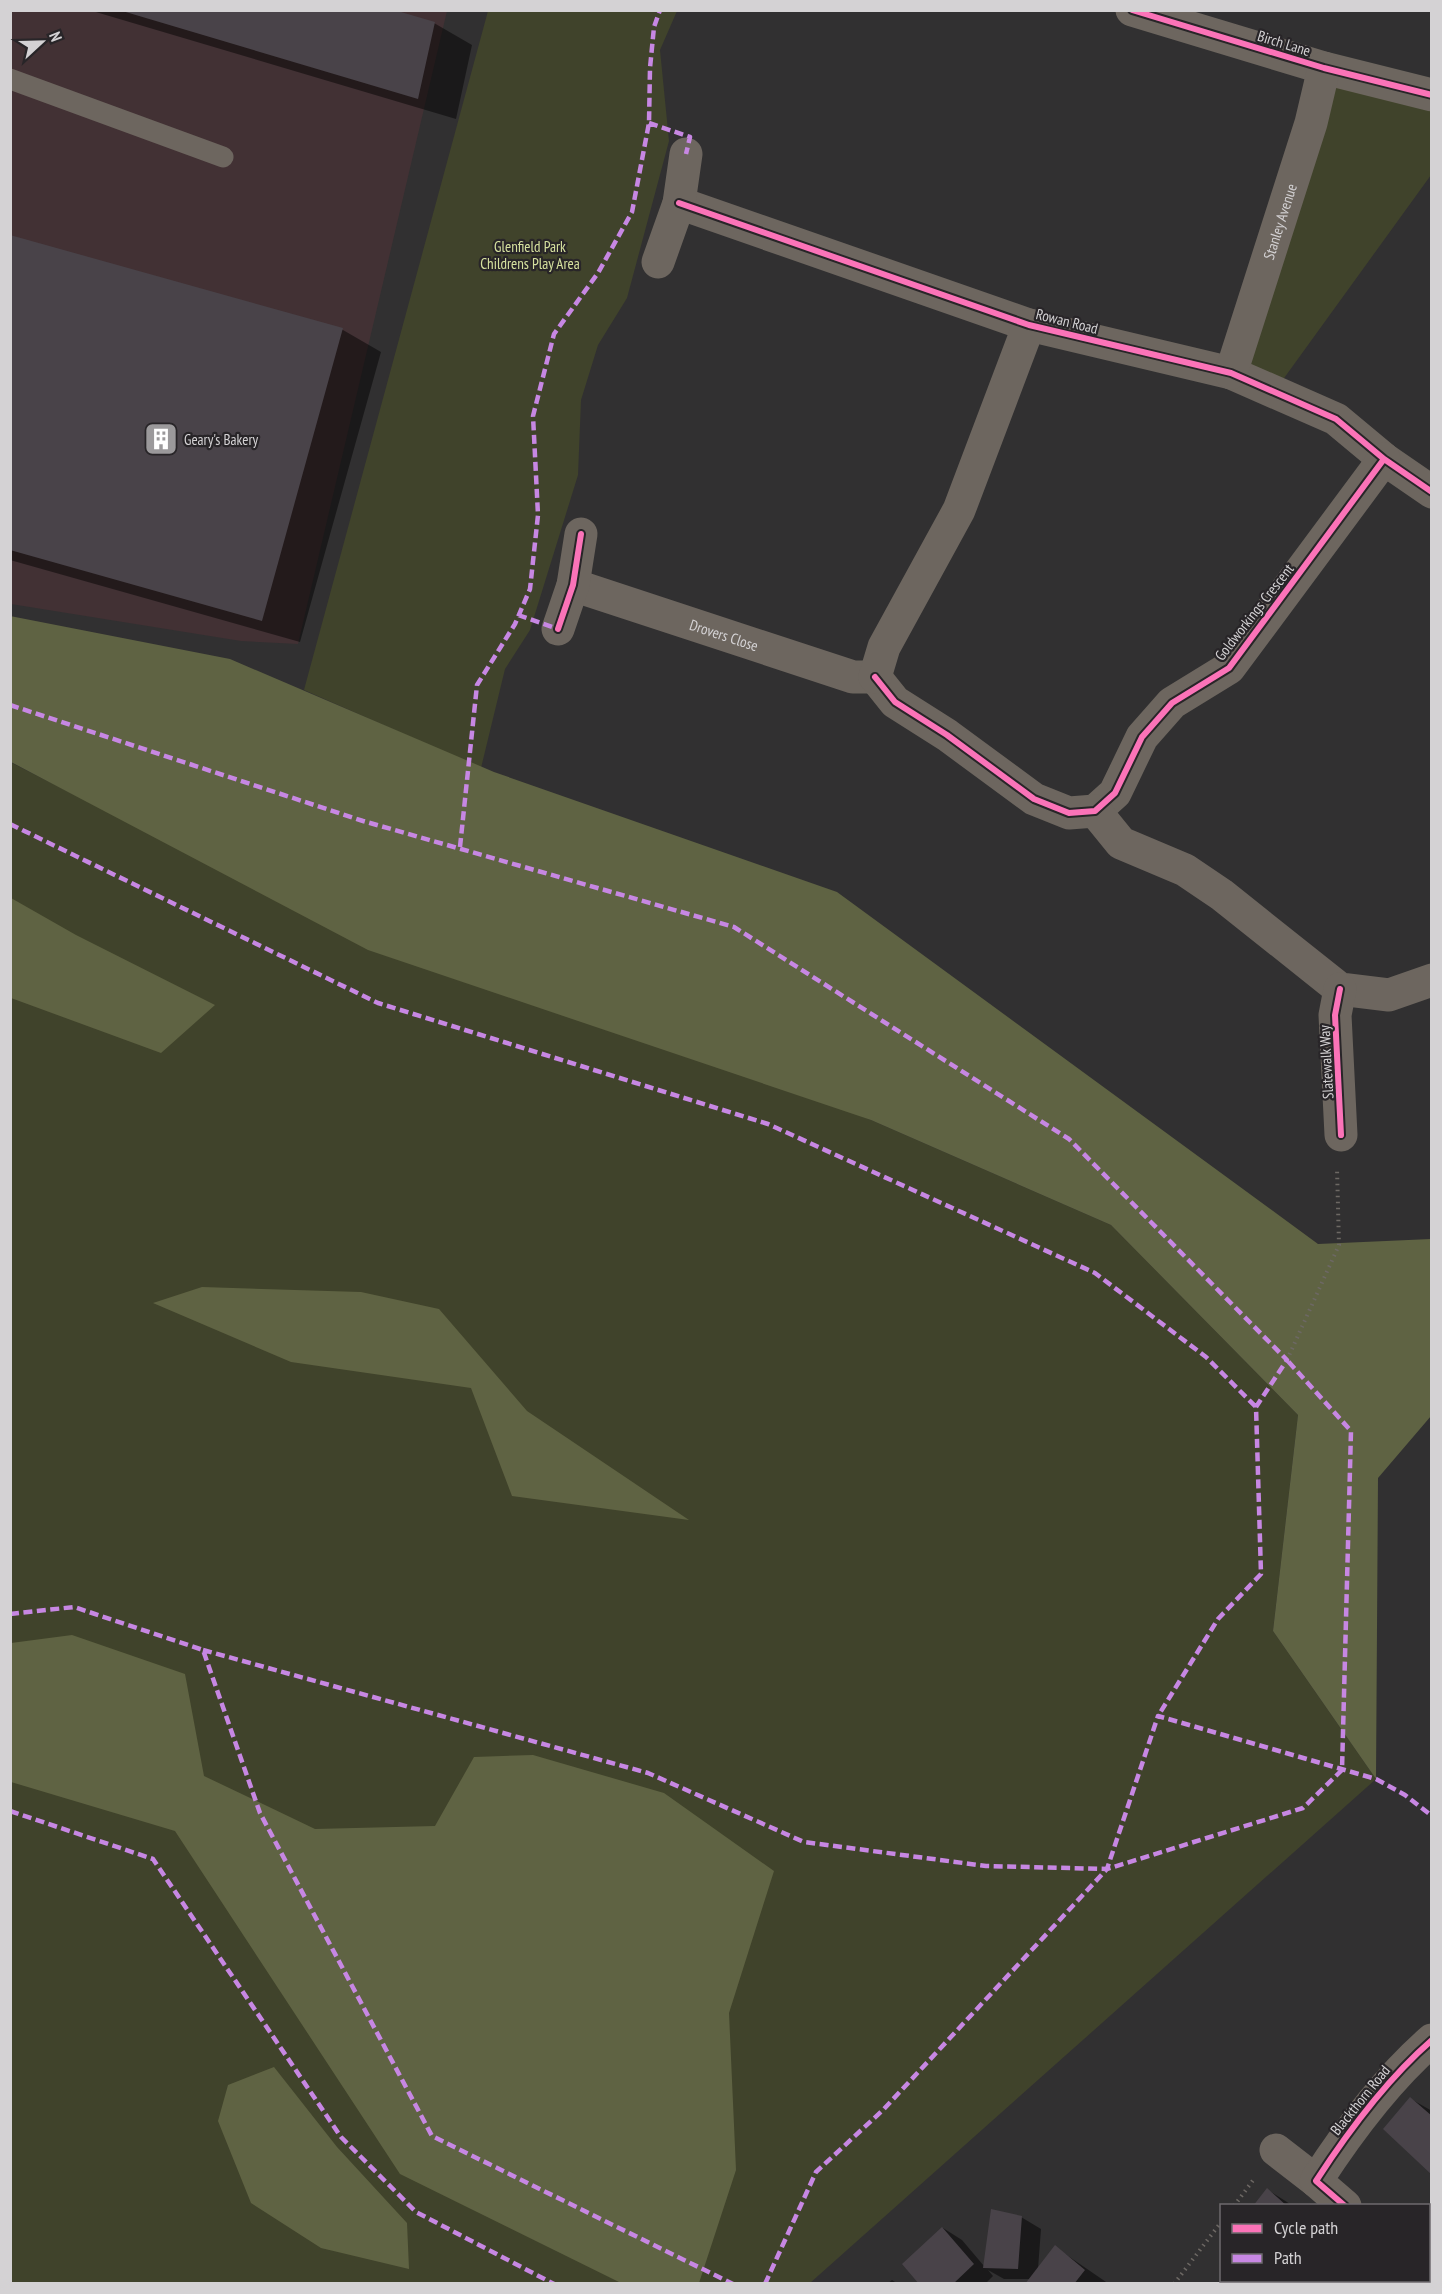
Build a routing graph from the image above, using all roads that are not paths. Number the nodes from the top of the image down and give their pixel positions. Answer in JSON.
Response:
{"nodes":[{"id":1,"x":1132,"y":10,"type":"edge"},
{"id":2,"x":1324,"y":68,"type":"junction"},
{"id":3,"x":10,"y":79,"type":"edge"},
{"id":4,"x":1431,"y":95,"type":"edge"},
{"id":5,"x":686,"y":154,"type":"dead end"},
{"id":6,"x":223,"y":157,"type":"dead end"},
{"id":7,"x":679,"y":203,"type":"junction"},
{"id":8,"x":658,"y":262,"type":"dead end"},
{"id":9,"x":1029,"y":325,"type":"junction"},
{"id":10,"x":1231,"y":373,"type":"junction"},
{"id":11,"x":1384,"y":459,"type":"junction"},
{"id":12,"x":1427,"y":480,"type":"edge"},
{"id":13,"x":581,"y":534,"type":"dead end"},
{"id":14,"x":573,"y":585,"type":"junction"},
{"id":15,"x":558,"y":629,"type":"dead end"},
{"id":16,"x":875,"y":677,"type":"junction"},
{"id":17,"x":1095,"y":811,"type":"junction"},
{"id":18,"x":1431,"y":980,"type":"edge"},
{"id":19,"x":1340,"y":989,"type":"junction"},
{"id":20,"x":1341,"y":1135,"type":"road end"},
{"id":21,"x":1431,"y":2040,"type":"edge"},
{"id":22,"x":1276,"y":2150,"type":"dead end"},
{"id":23,"x":1316,"y":2181,"type":"junction"},
{"id":24,"x":1344,"y":2204,"type":"edge"}],
"edges":[{"from":1,"to":2,"type":"street","name":"Birch Lane"},
{"from":2,"to":4,"type":"street","name":"Birch Lane"},
{"from":2,"to":10,"type":"street","name":"Stanley Avenue"},
{"from":3,"to":6,"type":"lane"},
{"from":5,"to":7,"type":"street"},
{"from":7,"to":8,"type":"street"},
{"from":7,"to":9,"type":"street","name":"Rowan Road"},
{"from":9,"to":10,"type":"street","name":"Rowan Road"},
{"from":9,"to":16,"type":"street"},
{"from":10,"to":11,"type":"street","name":"Rowan Road"},
{"from":11,"to":12,"type":"street","name":"Rowan Road"},
{"from":11,"to":17,"type":"street","name":"Goldworkings Crescent"},
{"from":13,"to":14,"type":"street"},
{"from":14,"to":15,"type":"street"},
{"from":14,"to":16,"type":"street","name":"Drovers Close"},
{"from":16,"to":17,"type":"street"},
{"from":17,"to":19,"type":"street"},
{"from":18,"to":19,"type":"street"},
{"from":19,"to":20,"type":"street","name":"Slatewalk Way"},
{"from":21,"to":23,"type":"street","name":"Blackthorn Road"},
{"from":22,"to":23,"type":"street"},
{"from":23,"to":24,"type":"street"}]}
